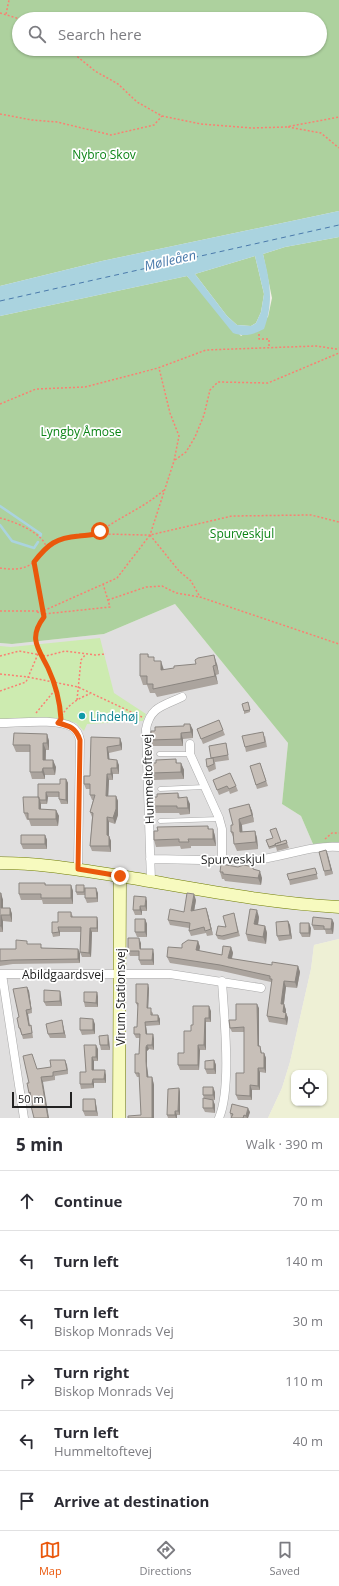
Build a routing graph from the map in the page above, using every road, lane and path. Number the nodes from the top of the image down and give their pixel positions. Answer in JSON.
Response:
{"nodes":[{"id":1,"x":9,"y":0,"type":"edge"},
{"id":2,"x":0,"y":13,"type":"edge"},
{"id":3,"x":6,"y":14,"type":"junction"},
{"id":4,"x":12,"y":16,"type":"edge"},
{"id":5,"x":77,"y":56,"type":"edge"},
{"id":6,"x":0,"y":114,"type":"edge"},
{"id":7,"x":162,"y":116,"type":"junction"},
{"id":8,"x":339,"y":117,"type":"edge"},
{"id":9,"x":286,"y":127,"type":"junction"},
{"id":10,"x":339,"y":148,"type":"edge"},
{"id":11,"x":258,"y":334,"type":"dead end"},
{"id":12,"x":269,"y":347,"type":"junction"},
{"id":13,"x":339,"y":348,"type":"edge"},
{"id":14,"x":339,"y":353,"type":"edge"},
{"id":15,"x":158,"y":368,"type":"junction"},
{"id":16,"x":0,"y":404,"type":"edge"},
{"id":17,"x":174,"y":461,"type":"junction"},
{"id":18,"x":165,"y":489,"type":"junction"},
{"id":19,"x":0,"y":518,"type":"edge"},
{"id":20,"x":339,"y":522,"type":"edge"},
{"id":21,"x":150,"y":535,"type":"junction"},
{"id":22,"x":94,"y":536,"type":"junction"},
{"id":23,"x":46,"y":546,"type":"junction"},
{"id":24,"x":34,"y":562,"type":"junction"},
{"id":25,"x":0,"y":568,"type":"edge"},
{"id":26,"x":103,"y":584,"type":"junction"},
{"id":27,"x":200,"y":597,"type":"junction"},
{"id":28,"x":108,"y":600,"type":"junction"},
{"id":29,"x":0,"y":610,"type":"edge"},
{"id":30,"x":35,"y":611,"type":"junction"},
{"id":31,"x":43,"y":611,"type":"junction"},
{"id":32,"x":44,"y":614,"type":"junction"},
{"id":33,"x":339,"y":644,"type":"edge"},
{"id":34,"x":39,"y":654,"type":"junction"},
{"id":35,"x":86,"y":654,"type":"junction"},
{"id":36,"x":106,"y":654,"type":"dead end"},
{"id":37,"x":0,"y":656,"type":"edge"},
{"id":38,"x":0,"y":674,"type":"edge"},
{"id":39,"x":28,"y":677,"type":"junction"},
{"id":40,"x":53,"y":683,"type":"junction"},
{"id":41,"x":78,"y":687,"type":"junction"},
{"id":42,"x":55,"y":690,"type":"junction"},
{"id":43,"x":0,"y":691,"type":"edge"},
{"id":44,"x":90,"y":693,"type":"junction"},
{"id":45,"x":182,"y":697,"type":"dead end"},
{"id":46,"x":77,"y":700,"type":"junction"},
{"id":47,"x":148,"y":719,"type":"junction"},
{"id":48,"x":0,"y":723,"type":"edge"},
{"id":49,"x":26,"y":723,"type":"junction"},
{"id":50,"x":190,"y":744,"type":"dead end"},
{"id":51,"x":159,"y":754,"type":"dead end"},
{"id":52,"x":190,"y":754,"type":"junction"},
{"id":53,"x":204,"y":787,"type":"junction"},
{"id":54,"x":160,"y":789,"type":"dead end"},
{"id":55,"x":219,"y":818,"type":"junction"},
{"id":56,"x":160,"y":821,"type":"dead end"},
{"id":57,"x":339,"y":833,"type":"edge"},
{"id":58,"x":316,"y":847,"type":"junction"},
{"id":59,"x":339,"y":847,"type":"edge"},
{"id":60,"x":150,"y":859,"type":"junction"},
{"id":61,"x":222,"y":860,"type":"junction"},
{"id":62,"x":0,"y":863,"type":"edge"},
{"id":63,"x":78,"y":869,"type":"junction"},
{"id":64,"x":120,"y":876,"type":"junction"},
{"id":65,"x":151,"y":881,"type":"junction"},
{"id":66,"x":339,"y":907,"type":"edge"},
{"id":67,"x":1,"y":974,"type":"edge"},
{"id":68,"x":120,"y":974,"type":"junction"},
{"id":69,"x":222,"y":981,"type":"junction"},
{"id":70,"x":261,"y":988,"type":"dead end"},
{"id":71,"x":24,"y":1118,"type":"edge"},
{"id":72,"x":119,"y":1118,"type":"edge"},
{"id":73,"x":219,"y":1118,"type":"edge"}],
"edges":[{"from":1,"to":3,"type":"path"},
{"from":2,"to":3,"type":"path"},
{"from":3,"to":4,"type":"path"},
{"from":5,"to":7,"type":"path"},
{"from":6,"to":7,"type":"path"},
{"from":7,"to":9,"type":"path"},
{"from":8,"to":9,"type":"path"},
{"from":9,"to":10,"type":"path"},
{"from":11,"to":12,"type":"path"},
{"from":12,"to":13,"type":"path"},
{"from":12,"to":15,"type":"path"},
{"from":14,"to":17,"type":"path"},
{"from":15,"to":16,"type":"path"},
{"from":15,"to":17,"type":"path"},
{"from":17,"to":18,"type":"path"},
{"from":18,"to":21,"type":"path"},
{"from":18,"to":22,"type":"path"},
{"from":19,"to":23,"type":"path"},
{"from":20,"to":21,"type":"path"},
{"from":21,"to":22,"type":"path"},
{"from":21,"to":26,"type":"path"},
{"from":21,"to":27,"type":"path"},
{"from":22,"to":23,"type":"path"},
{"from":23,"to":24,"type":"path"},
{"from":24,"to":25,"type":"path"},
{"from":24,"to":31,"type":"path"},
{"from":26,"to":28,"type":"path"},
{"from":26,"to":31,"type":"path"},
{"from":27,"to":28,"type":"path"},
{"from":27,"to":33,"type":"path"},
{"from":28,"to":32,"type":"path"},
{"from":29,"to":30,"type":"path"},
{"from":30,"to":31,"type":"path"},
{"from":30,"to":32,"type":"path"},
{"from":31,"to":32,"type":"path"},
{"from":32,"to":34,"type":"path"},
{"from":34,"to":35,"type":"path"},
{"from":34,"to":37,"type":"path"},
{"from":34,"to":39,"type":"path"},
{"from":34,"to":40,"type":"path"},
{"from":35,"to":36,"type":"path"},
{"from":35,"to":41,"type":"path"},
{"from":38,"to":39,"type":"path"},
{"from":39,"to":40,"type":"path"},
{"from":39,"to":43,"type":"path"},
{"from":40,"to":41,"type":"path"},
{"from":40,"to":42,"type":"path"},
{"from":41,"to":44,"type":"path"},
{"from":41,"to":46,"type":"path"},
{"from":42,"to":46,"type":"path"},
{"from":42,"to":49,"type":"path"},
{"from":44,"to":46,"type":"path"},
{"from":44,"to":47,"type":"path"},
{"from":45,"to":47,"type":"street","name":"Hummeltoftevej"},
{"from":47,"to":60,"type":"street","name":"Hummeltoftevej"},
{"from":48,"to":49,"type":"street"},
{"from":49,"to":63,"type":"street"},
{"from":50,"to":52,"type":"street"},
{"from":51,"to":52,"type":"lane"},
{"from":52,"to":53,"type":"street"},
{"from":53,"to":54,"type":"lane"},
{"from":53,"to":55,"type":"street"},
{"from":55,"to":56,"type":"lane"},
{"from":55,"to":61,"type":"street"},
{"from":57,"to":58,"type":"path"},
{"from":58,"to":59,"type":"street","name":"Spurveskjul"},
{"from":58,"to":61,"type":"street","name":"Spurveskjul"},
{"from":60,"to":61,"type":"street","name":"Spurveskjul"},
{"from":60,"to":65,"type":"street","name":"Hummeltoftevej"},
{"from":62,"to":63,"type":"street"},
{"from":63,"to":64,"type":"street"},
{"from":64,"to":65,"type":"street"},
{"from":64,"to":68,"type":"street","name":"Virum Stationsvej"},
{"from":65,"to":66,"type":"street"},
{"from":67,"to":68,"type":"street","name":"Abildgaardsvej"},
{"from":67,"to":71,"type":"street"},
{"from":68,"to":69,"type":"street","name":"Abildgaardsvej"},
{"from":68,"to":72,"type":"street","name":"Virum Stationsvej"},
{"from":69,"to":70,"type":"street","name":"Abildgaardsvej"},
{"from":69,"to":73,"type":"street"}]}
